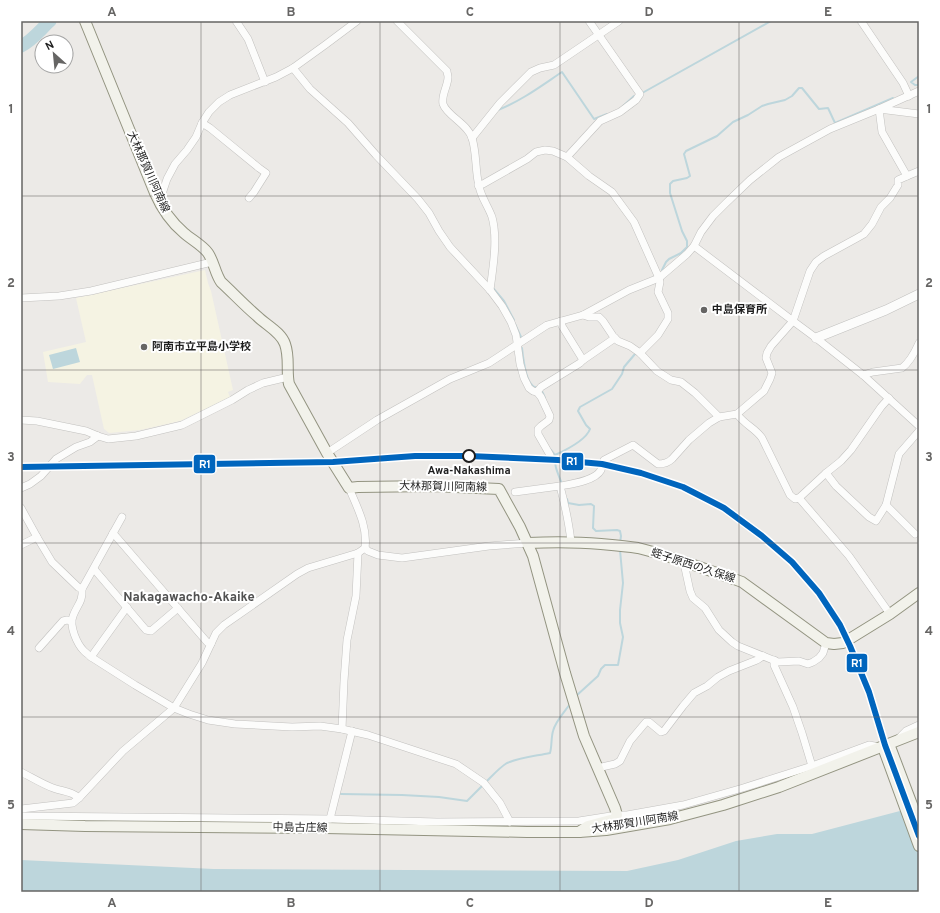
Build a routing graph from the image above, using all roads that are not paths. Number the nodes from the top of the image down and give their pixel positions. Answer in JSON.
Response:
{"nodes":[{"id":1,"x":85,"y":21,"type":"edge"},
{"id":2,"x":236,"y":21,"type":"edge"},
{"id":3,"x":357,"y":21,"type":"edge"},
{"id":4,"x":397,"y":21,"type":"edge"},
{"id":5,"x":589,"y":21,"type":"edge"},
{"id":6,"x":620,"y":21,"type":"edge"},
{"id":7,"x":861,"y":21,"type":"edge"},
{"id":8,"x":599,"y":35,"type":"junction"},
{"id":9,"x":293,"y":68,"type":"junction"},
{"id":10,"x":265,"y":82,"type":"junction"},
{"id":11,"x":919,"y":91,"type":"edge"},
{"id":12,"x":909,"y":96,"type":"junction"},
{"id":13,"x":879,"y":109,"type":"junction"},
{"id":14,"x":919,"y":114,"type":"edge"},
{"id":15,"x":202,"y":123,"type":"junction"},
{"id":16,"x":472,"y":138,"type":"junction"},
{"id":17,"x":568,"y":157,"type":"junction"},
{"id":18,"x":919,"y":171,"type":"edge"},
{"id":19,"x":907,"y":176,"type":"junction"},
{"id":20,"x":480,"y":185,"type":"junction"},
{"id":21,"x":249,"y":198,"type":"dead end"},
{"id":22,"x":158,"y":199,"type":"junction"},
{"id":23,"x":694,"y":246,"type":"junction"},
{"id":24,"x":212,"y":262,"type":"junction"},
{"id":25,"x":659,"y":278,"type":"junction"},
{"id":26,"x":490,"y":290,"type":"junction"},
{"id":27,"x":919,"y":294,"type":"edge"},
{"id":28,"x":21,"y":298,"type":"edge"},
{"id":29,"x":583,"y":315,"type":"junction"},
{"id":30,"x":560,"y":321,"type":"junction"},
{"id":31,"x":793,"y":321,"type":"junction"},
{"id":32,"x":615,"y":338,"type":"junction"},
{"id":33,"x":816,"y":338,"type":"junction"},
{"id":34,"x":919,"y":343,"type":"edge"},
{"id":35,"x":518,"y":344,"type":"junction"},
{"id":36,"x":640,"y":353,"type":"junction"},
{"id":37,"x":583,"y":360,"type":"junction"},
{"id":38,"x":863,"y":375,"type":"junction"},
{"id":39,"x":288,"y":377,"type":"junction"},
{"id":40,"x":539,"y":390,"type":"junction"},
{"id":41,"x":889,"y":398,"type":"junction"},
{"id":42,"x":737,"y":414,"type":"junction"},
{"id":43,"x":719,"y":416,"type":"junction"},
{"id":44,"x":21,"y":420,"type":"edge"},
{"id":45,"x":919,"y":426,"type":"edge"},
{"id":46,"x":919,"y":431,"type":"edge"},
{"id":47,"x":98,"y":436,"type":"junction"},
{"id":48,"x":327,"y":453,"type":"junction"},
{"id":49,"x":550,"y":456,"type":"dead end"},
{"id":50,"x":826,"y":473,"type":"junction"},
{"id":51,"x":561,"y":486,"type":"junction"},
{"id":52,"x":21,"y":488,"type":"edge"},
{"id":53,"x":349,"y":488,"type":"junction"},
{"id":54,"x":515,"y":492,"type":"dead end"},
{"id":55,"x":800,"y":498,"type":"junction"},
{"id":56,"x":886,"y":504,"type":"junction"},
{"id":57,"x":21,"y":508,"type":"edge"},
{"id":58,"x":122,"y":517,"type":"dead end"},
{"id":59,"x":113,"y":533,"type":"junction"},
{"id":60,"x":915,"y":534,"type":"dead end"},
{"id":61,"x":37,"y":537,"type":"junction"},
{"id":62,"x":571,"y":542,"type":"junction"},
{"id":63,"x":528,"y":543,"type":"junction"},
{"id":64,"x":21,"y":546,"type":"edge"},
{"id":65,"x":365,"y":548,"type":"junction"},
{"id":66,"x":358,"y":553,"type":"junction"},
{"id":67,"x":686,"y":562,"type":"junction"},
{"id":68,"x":94,"y":569,"type":"junction"},
{"id":69,"x":82,"y":589,"type":"junction"},
{"id":70,"x":919,"y":593,"type":"edge"},
{"id":71,"x":127,"y":607,"type":"junction"},
{"id":72,"x":178,"y":608,"type":"junction"},
{"id":73,"x":890,"y":614,"type":"junction"},
{"id":74,"x":71,"y":621,"type":"junction"},
{"id":75,"x":826,"y":643,"type":"junction"},
{"id":76,"x":211,"y":644,"type":"junction"},
{"id":77,"x":39,"y":648,"type":"dead end"},
{"id":78,"x":763,"y":656,"type":"junction"},
{"id":79,"x":92,"y":657,"type":"junction"},
{"id":80,"x":774,"y":660,"type":"junction"},
{"id":81,"x":174,"y":708,"type":"junction"},
{"id":82,"x":919,"y":725,"type":"edge"},
{"id":83,"x":342,"y":729,"type":"junction"},
{"id":84,"x":352,"y":731,"type":"junction"},
{"id":85,"x":919,"y":732,"type":"edge"},
{"id":86,"x":887,"y":746,"type":"junction"},
{"id":87,"x":812,"y":766,"type":"junction"},
{"id":88,"x":597,"y":768,"type":"junction"},
{"id":89,"x":21,"y":772,"type":"edge"},
{"id":90,"x":79,"y":798,"type":"junction"},
{"id":91,"x":21,"y":809,"type":"edge"},
{"id":92,"x":617,"y":815,"type":"junction"},
{"id":93,"x":21,"y":816,"type":"edge"},
{"id":94,"x":330,"y":819,"type":"junction"},
{"id":95,"x":510,"y":822,"type":"junction"},
{"id":96,"x":919,"y":823,"type":"edge"},
{"id":97,"x":21,"y":824,"type":"edge"},
{"id":98,"x":579,"y":832,"type":"junction"},
{"id":99,"x":919,"y":846,"type":"edge"}],
"edges":[{"from":1,"to":22,"type":"main road","name":"大林那賀川阿南線"},
{"from":2,"to":10,"type":"street"},
{"from":3,"to":9,"type":"street"},
{"from":4,"to":16,"type":"street"},
{"from":5,"to":8,"type":"street"},
{"from":6,"to":8,"type":"street"},
{"from":7,"to":12,"type":"street"},
{"from":8,"to":16,"type":"street"},
{"from":8,"to":17,"type":"street"},
{"from":9,"to":10,"type":"street"},
{"from":9,"to":26,"type":"street"},
{"from":10,"to":15,"type":"street"},
{"from":11,"to":12,"type":"street"},
{"from":12,"to":13,"type":"street"},
{"from":13,"to":14,"type":"street"},
{"from":13,"to":19,"type":"street"},
{"from":13,"to":23,"type":"street"},
{"from":15,"to":21,"type":"street"},
{"from":15,"to":22,"type":"street"},
{"from":16,"to":20,"type":"street"},
{"from":17,"to":20,"type":"street"},
{"from":17,"to":25,"type":"street"},
{"from":18,"to":19,"type":"street"},
{"from":19,"to":31,"type":"street"},
{"from":20,"to":26,"type":"street"},
{"from":22,"to":24,"type":"main road","name":"大林那賀川阿南線"},
{"from":23,"to":25,"type":"street"},
{"from":23,"to":31,"type":"street"},
{"from":24,"to":28,"type":"street"},
{"from":24,"to":39,"type":"main road","name":"大林那賀川阿南線"},
{"from":25,"to":29,"type":"street"},
{"from":25,"to":36,"type":"street"},
{"from":26,"to":35,"type":"street"},
{"from":27,"to":33,"type":"street"},
{"from":29,"to":30,"type":"street"},
{"from":29,"to":32,"type":"street"},
{"from":30,"to":35,"type":"street"},
{"from":30,"to":37,"type":"street"},
{"from":31,"to":33,"type":"street"},
{"from":31,"to":42,"type":"street"},
{"from":32,"to":36,"type":"street"},
{"from":32,"to":37,"type":"street"},
{"from":33,"to":38,"type":"street"},
{"from":34,"to":38,"type":"street"},
{"from":35,"to":40,"type":"street"},
{"from":35,"to":48,"type":"street"},
{"from":36,"to":43,"type":"street"},
{"from":37,"to":40,"type":"street"},
{"from":38,"to":41,"type":"street"},
{"from":39,"to":47,"type":"street"},
{"from":39,"to":48,"type":"main road","name":"大林那賀川阿南線"},
{"from":40,"to":49,"type":"street"},
{"from":41,"to":45,"type":"street"},
{"from":41,"to":50,"type":"street"},
{"from":42,"to":43,"type":"street"},
{"from":42,"to":55,"type":"street"},
{"from":43,"to":51,"type":"street"},
{"from":44,"to":47,"type":"street"},
{"from":46,"to":56,"type":"street"},
{"from":47,"to":52,"type":"street"},
{"from":48,"to":53,"type":"main road","name":"大林那賀川阿南線"},
{"from":50,"to":55,"type":"street"},
{"from":50,"to":56,"type":"street"},
{"from":51,"to":54,"type":"street"},
{"from":51,"to":62,"type":"street"},
{"from":53,"to":63,"type":"main road","name":"大林那賀川阿南線"},
{"from":53,"to":65,"type":"street"},
{"from":55,"to":73,"type":"street"},
{"from":56,"to":60,"type":"street"},
{"from":57,"to":61,"type":"street"},
{"from":58,"to":59,"type":"street"},
{"from":59,"to":68,"type":"street"},
{"from":59,"to":72,"type":"street"},
{"from":61,"to":64,"type":"street"},
{"from":61,"to":69,"type":"street"},
{"from":62,"to":63,"type":"main road","name":"蛭子原西の久保線"},
{"from":62,"to":67,"type":"main road","name":"蛭子原西の久保線"},
{"from":63,"to":65,"type":"street"},
{"from":63,"to":88,"type":"main road","name":"大林那賀川阿南線"},
{"from":65,"to":66,"type":"street"},
{"from":66,"to":76,"type":"street"},
{"from":66,"to":83,"type":"street"},
{"from":67,"to":75,"type":"main road","name":"蛭子原西の久保線"},
{"from":67,"to":78,"type":"street"},
{"from":68,"to":69,"type":"street"},
{"from":68,"to":71,"type":"street"},
{"from":69,"to":74,"type":"street"},
{"from":70,"to":73,"type":"main road"},
{"from":71,"to":72,"type":"street"},
{"from":71,"to":79,"type":"street"},
{"from":72,"to":76,"type":"street"},
{"from":73,"to":75,"type":"main road"},
{"from":74,"to":77,"type":"street"},
{"from":74,"to":79,"type":"street"},
{"from":75,"to":80,"type":"street"},
{"from":76,"to":81,"type":"street"},
{"from":78,"to":80,"type":"street"},
{"from":78,"to":88,"type":"street"},
{"from":79,"to":81,"type":"street"},
{"from":80,"to":87,"type":"street"},
{"from":81,"to":83,"type":"street"},
{"from":81,"to":90,"type":"street"},
{"from":82,"to":86,"type":"street"},
{"from":83,"to":84,"type":"street"},
{"from":84,"to":94,"type":"street"},
{"from":84,"to":95,"type":"street"},
{"from":85,"to":86,"type":"main road"},
{"from":86,"to":87,"type":"street"},
{"from":86,"to":96,"type":"main road"},
{"from":86,"to":98,"type":"main road","name":"大林那賀川阿南線"},
{"from":86,"to":99,"type":"main road"},
{"from":87,"to":92,"type":"street"},
{"from":88,"to":92,"type":"main road","name":"大林那賀川阿南線"},
{"from":89,"to":90,"type":"street"},
{"from":90,"to":91,"type":"street"},
{"from":92,"to":95,"type":"street"},
{"from":92,"to":98,"type":"main road","name":"大林那賀川阿南線"},
{"from":93,"to":94,"type":"street"},
{"from":94,"to":95,"type":"street"},
{"from":97,"to":98,"type":"main road","name":"中島古庄線"}]}
